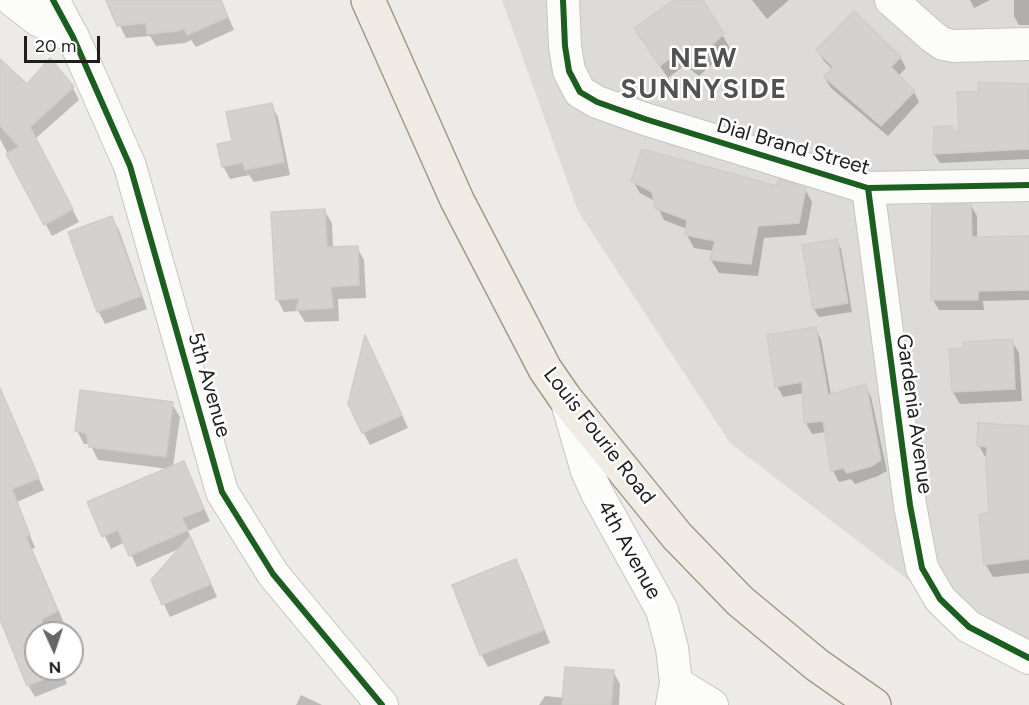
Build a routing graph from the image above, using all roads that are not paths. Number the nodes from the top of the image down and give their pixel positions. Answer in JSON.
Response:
{"nodes":[{"id":1,"x":12,"y":0,"type":"edge"},
{"id":2,"x":53,"y":0,"type":"edge"},
{"id":3,"x":368,"y":0,"type":"edge"},
{"id":4,"x":377,"y":0,"type":"edge"},
{"id":5,"x":563,"y":0,"type":"edge"},
{"id":6,"x":891,"y":0,"type":"edge"},
{"id":7,"x":73,"y":37,"type":"junction"},
{"id":8,"x":1029,"y":44,"type":"edge"},
{"id":9,"x":1029,"y":185,"type":"edge"},
{"id":10,"x":868,"y":188,"type":"junction"},
{"id":11,"x":457,"y":201,"type":"junction"},
{"id":12,"x":566,"y":398,"type":"junction"},
{"id":13,"x":1029,"y":658,"type":"edge"},
{"id":14,"x":674,"y":694,"type":"edge"},
{"id":15,"x":382,"y":705,"type":"edge"},
{"id":16,"x":712,"y":705,"type":"edge"},
{"id":17,"x":874,"y":705,"type":"edge"}],
"edges":[{"from":1,"to":7,"type":"street"},
{"from":2,"to":7,"type":"street","name":"5th Avenue"},
{"from":3,"to":11,"type":"main road","name":"Louis Fourie Road"},
{"from":4,"to":11,"type":"main road"},
{"from":5,"to":10,"type":"street","name":"Dial Brand Street"},
{"from":6,"to":8,"type":"street"},
{"from":7,"to":15,"type":"street","name":"5th Avenue"},
{"from":9,"to":10,"type":"street","name":"Dial Brand Street"},
{"from":10,"to":13,"type":"street","name":"Gardenia Avenue"},
{"from":11,"to":12,"type":"main road","name":"Louis Fourie Road"},
{"from":12,"to":14,"type":"street","name":"4th Avenue"},
{"from":12,"to":17,"type":"main road","name":"Louis Fourie Road"},
{"from":14,"to":16,"type":"street"}]}
